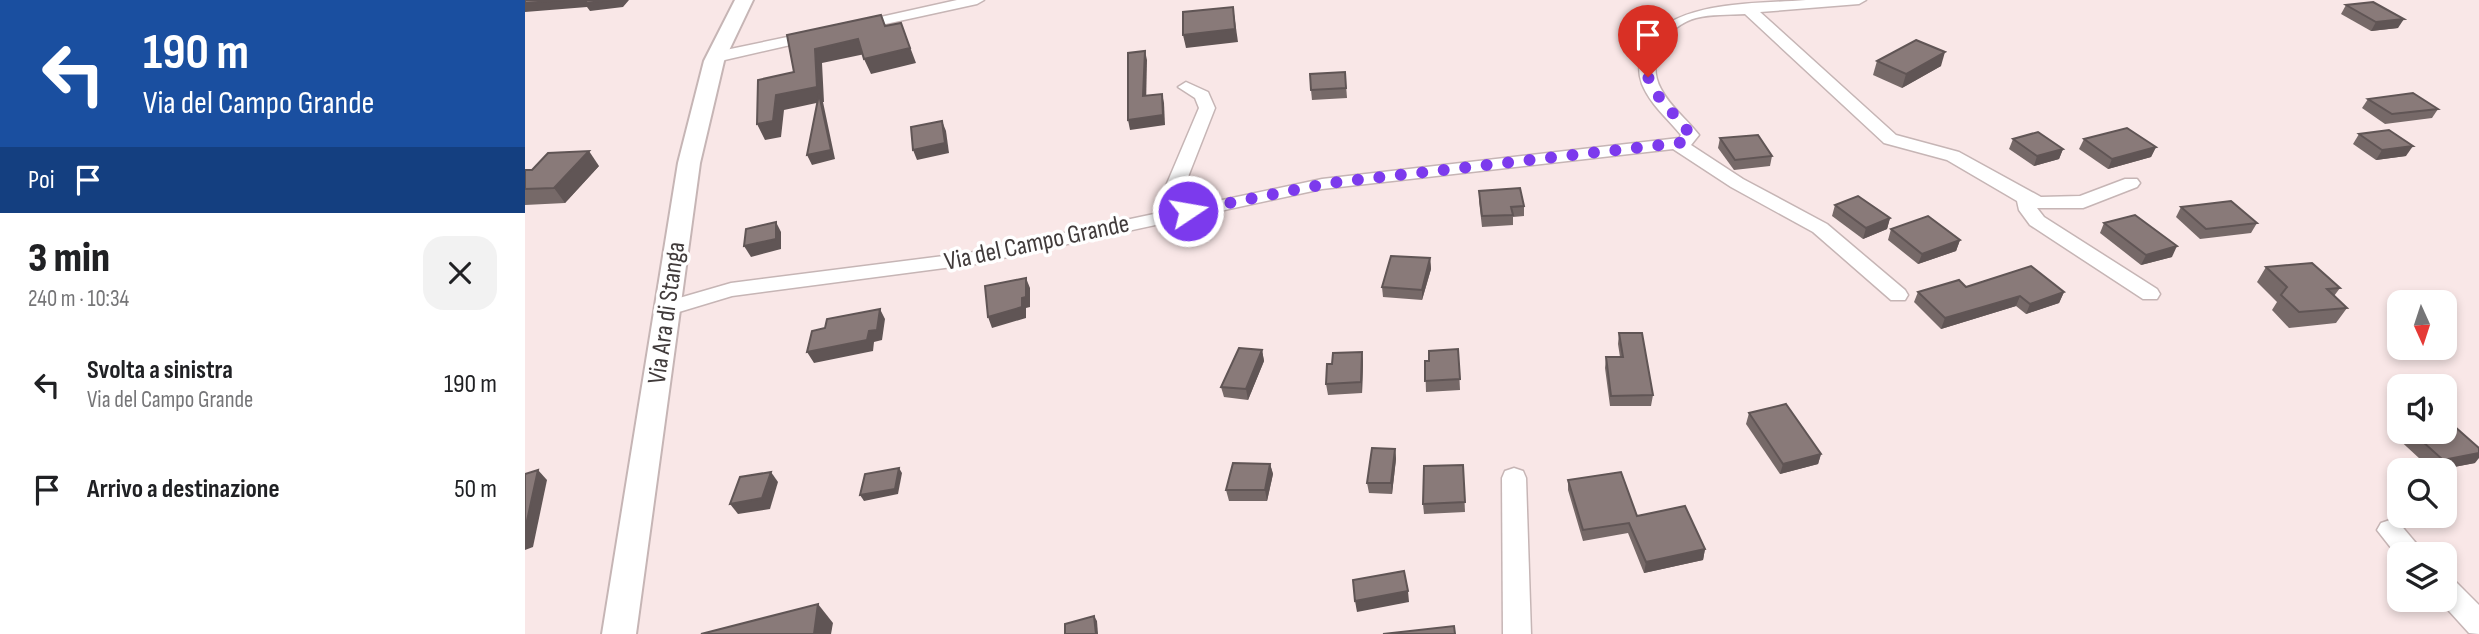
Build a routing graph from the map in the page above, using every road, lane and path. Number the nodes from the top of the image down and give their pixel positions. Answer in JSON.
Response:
{"nodes":[{"id":1,"x":744,"y":0,"type":"edge"},
{"id":2,"x":977,"y":0,"type":"edge"},
{"id":3,"x":1859,"y":0,"type":"edge"},
{"id":4,"x":1748,"y":9,"type":"junction"},
{"id":5,"x":716,"y":57,"type":"junction"},
{"id":6,"x":1186,"y":87,"type":"dead end"},
{"id":7,"x":1677,"y":144,"type":"junction"},
{"id":8,"x":2131,"y":183,"type":"dead end"},
{"id":9,"x":2026,"y":199,"type":"junction"},
{"id":10,"x":1163,"y":216,"type":"junction"},
{"id":11,"x":2150,"y":294,"type":"dead end"},
{"id":12,"x":1898,"y":295,"type":"dead end"},
{"id":13,"x":669,"y":308,"type":"junction"},
{"id":14,"x":1514,"y":478,"type":"dead end"},
{"id":15,"x":2390,"y":530,"type":"dead end"},
{"id":16,"x":2401,"y":542,"type":"edge"},
{"id":17,"x":2457,"y":601,"type":"edge"},
{"id":18,"x":2479,"y":624,"type":"edge"},
{"id":19,"x":619,"y":634,"type":"edge"},
{"id":20,"x":1517,"y":634,"type":"edge"}],
"edges":[{"from":1,"to":5,"type":"street","name":"Via Ara di Stanga"},
{"from":2,"to":5,"type":"street"},
{"from":3,"to":4,"type":"street"},
{"from":4,"to":7,"type":"street"},
{"from":4,"to":9,"type":"street"},
{"from":5,"to":13,"type":"street","name":"Via Ara di Stanga"},
{"from":6,"to":10,"type":"street"},
{"from":7,"to":10,"type":"street","name":"Via del Campo Grande"},
{"from":7,"to":12,"type":"street"},
{"from":8,"to":9,"type":"street"},
{"from":9,"to":11,"type":"street"},
{"from":10,"to":13,"type":"street","name":"Via del Campo Grande"},
{"from":13,"to":19,"type":"street","name":"Via Ara di Stanga"},
{"from":14,"to":20,"type":"street"},
{"from":15,"to":16,"type":"street"},
{"from":17,"to":18,"type":"street"}]}
